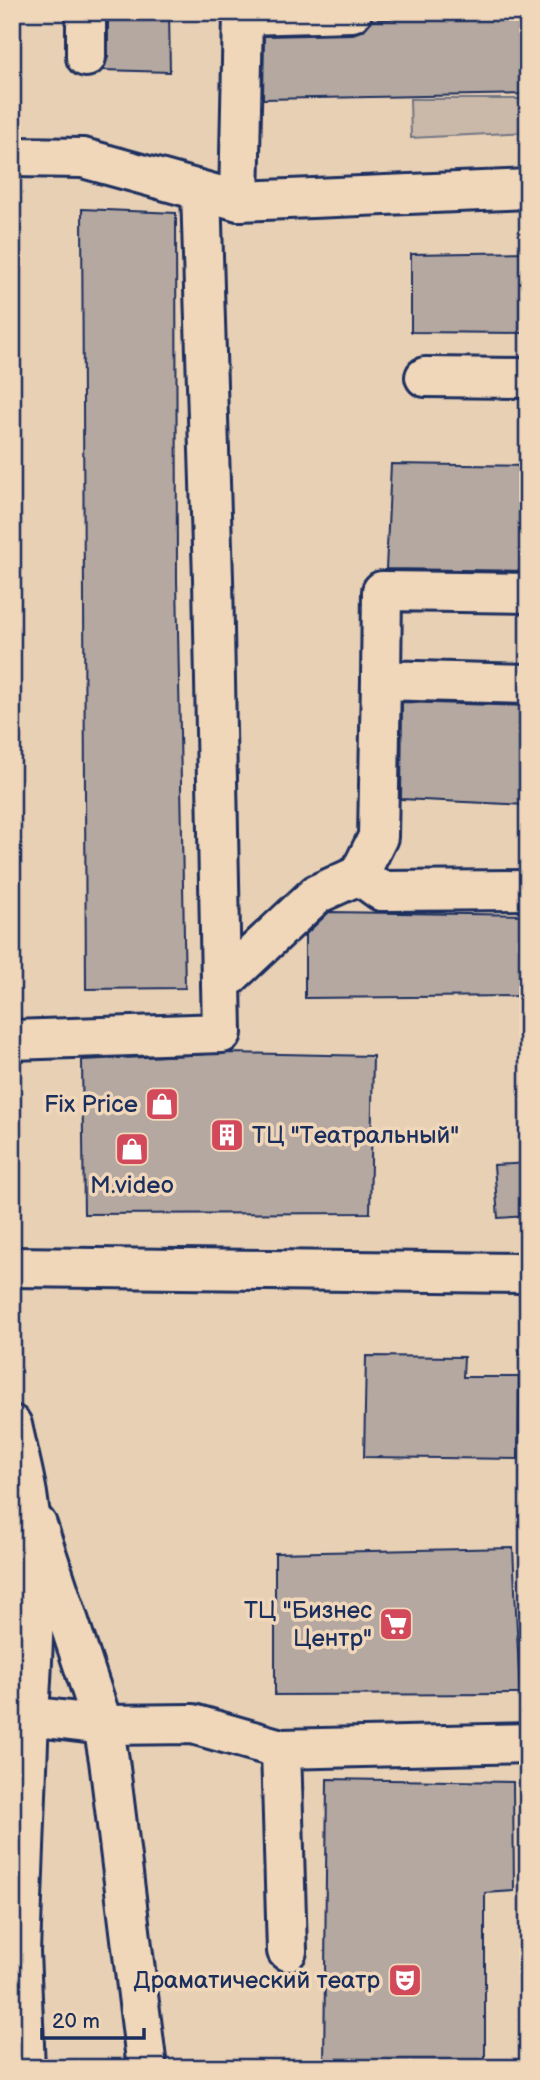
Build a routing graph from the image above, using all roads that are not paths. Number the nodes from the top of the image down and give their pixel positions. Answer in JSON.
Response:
{"nodes":[{"id":1,"x":86,"y":12,"type":"edge"},
{"id":2,"x":352,"y":12,"type":"edge"},
{"id":3,"x":243,"y":14,"type":"edge"},
{"id":4,"x":86,"y":57,"type":"dead end"},
{"id":5,"x":12,"y":157,"type":"edge"},
{"id":6,"x":528,"y":189,"type":"edge"},
{"id":7,"x":201,"y":191,"type":"junction"},
{"id":8,"x":239,"y":201,"type":"junction"},
{"id":9,"x":425,"y":377,"type":"dead end"},
{"id":10,"x":528,"y":378,"type":"edge"},
{"id":11,"x":528,"y":593,"type":"edge"},
{"id":12,"x":381,"y":680,"type":"junction"},
{"id":13,"x":528,"y":684,"type":"edge"},
{"id":14,"x":359,"y":876,"type":"junction"},
{"id":15,"x":528,"y":890,"type":"edge"},
{"id":16,"x":221,"y":984,"type":"junction"},
{"id":17,"x":12,"y":1040,"type":"edge"},
{"id":18,"x":12,"y":1267,"type":"edge"},
{"id":19,"x":528,"y":1273,"type":"edge"},
{"id":20,"x":12,"y":1425,"type":"edge"},
{"id":21,"x":27,"y":1496,"type":"junction"},
{"id":22,"x":21,"y":1717,"type":"edge"},
{"id":23,"x":103,"y":1725,"type":"junction"},
{"id":24,"x":528,"y":1743,"type":"edge"},
{"id":25,"x":281,"y":1749,"type":"junction"},
{"id":26,"x":287,"y":1951,"type":"dead end"},
{"id":27,"x":25,"y":2068,"type":"edge"},
{"id":28,"x":147,"y":2068,"type":"edge"}],
"edges":[{"from":1,"to":4,"type":"street"},
{"from":2,"to":3,"type":"street"},
{"from":3,"to":8,"type":"street"},
{"from":5,"to":7,"type":"street"},
{"from":6,"to":8,"type":"street"},
{"from":7,"to":8,"type":"street"},
{"from":7,"to":16,"type":"street"},
{"from":9,"to":10,"type":"street"},
{"from":11,"to":12,"type":"street"},
{"from":12,"to":13,"type":"street"},
{"from":12,"to":14,"type":"street"},
{"from":14,"to":15,"type":"street"},
{"from":14,"to":16,"type":"street"},
{"from":16,"to":17,"type":"street"},
{"from":18,"to":19,"type":"street"},
{"from":20,"to":21,"type":"street"},
{"from":21,"to":22,"type":"street"},
{"from":21,"to":23,"type":"street"},
{"from":22,"to":23,"type":"street"},
{"from":22,"to":27,"type":"street"},
{"from":23,"to":25,"type":"street"},
{"from":23,"to":28,"type":"street"},
{"from":24,"to":25,"type":"street"},
{"from":25,"to":26,"type":"street"}]}
